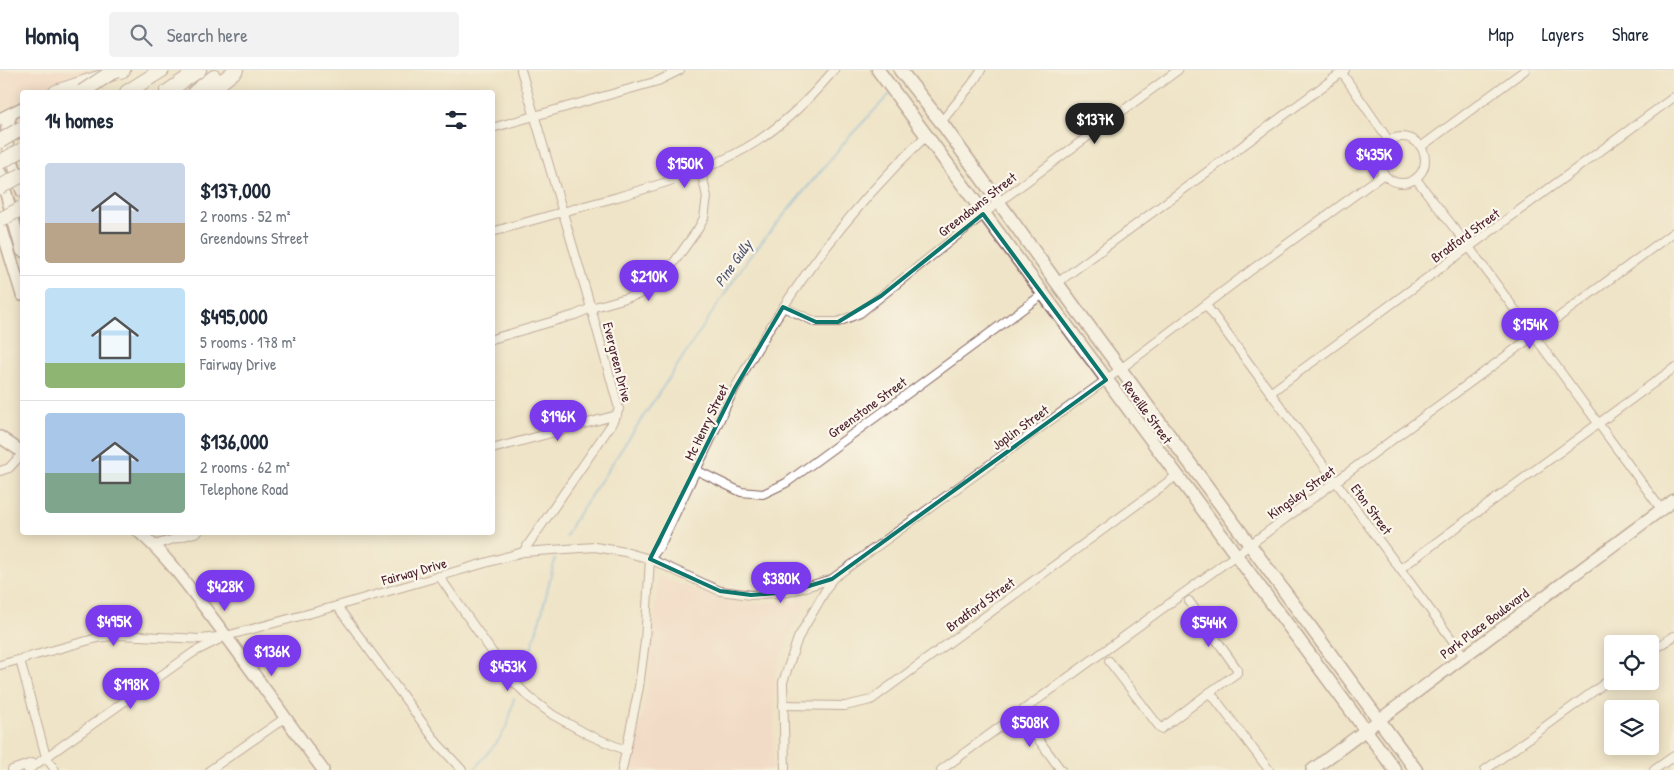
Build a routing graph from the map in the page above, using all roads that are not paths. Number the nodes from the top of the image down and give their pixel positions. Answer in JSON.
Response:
{"nodes":[{"id":1,"x":105,"y":70,"type":"edge"},
{"id":2,"x":115,"y":70,"type":"edge"},
{"id":3,"x":122,"y":70,"type":"edge"},
{"id":4,"x":162,"y":70,"type":"edge"},
{"id":5,"x":199,"y":70,"type":"edge"},
{"id":6,"x":222,"y":70,"type":"edge"},
{"id":7,"x":236,"y":70,"type":"edge"},
{"id":8,"x":243,"y":70,"type":"edge"},
{"id":9,"x":521,"y":70,"type":"edge"},
{"id":10,"x":680,"y":70,"type":"edge"},
{"id":11,"x":834,"y":70,"type":"edge"},
{"id":12,"x":878,"y":70,"type":"edge"},
{"id":13,"x":900,"y":70,"type":"edge"},
{"id":14,"x":980,"y":70,"type":"edge"},
{"id":15,"x":1178,"y":70,"type":"edge"},
{"id":16,"x":1525,"y":70,"type":"edge"},
{"id":17,"x":1342,"y":71,"type":"edge"},
{"id":18,"x":60,"y":90,"type":"edge"},
{"id":19,"x":61,"y":90,"type":"edge"},
{"id":20,"x":85,"y":90,"type":"edge"},
{"id":21,"x":130,"y":90,"type":"edge"},
{"id":22,"x":170,"y":90,"type":"edge"},
{"id":23,"x":197,"y":90,"type":"edge"},
{"id":24,"x":211,"y":90,"type":"edge"},
{"id":25,"x":219,"y":90,"type":"edge"},
{"id":26,"x":1674,"y":97,"type":"edge"},
{"id":27,"x":20,"y":109,"type":"edge"},
{"id":28,"x":11,"y":114,"type":"junction"},
{"id":29,"x":535,"y":116,"type":"junction"},
{"id":30,"x":0,"y":119,"type":"edge"},
{"id":31,"x":941,"y":122,"type":"junction"},
{"id":32,"x":495,"y":127,"type":"edge"},
{"id":33,"x":20,"y":129,"type":"edge"},
{"id":34,"x":926,"y":135,"type":"junction"},
{"id":35,"x":0,"y":141,"type":"edge"},
{"id":36,"x":1389,"y":141,"type":"junction"},
{"id":37,"x":1422,"y":146,"type":"junction"},
{"id":38,"x":20,"y":151,"type":"edge"},
{"id":39,"x":0,"y":162,"type":"edge"},
{"id":40,"x":701,"y":170,"type":"junction"},
{"id":41,"x":0,"y":172,"type":"edge"},
{"id":42,"x":1384,"y":174,"type":"junction"},
{"id":43,"x":20,"y":176,"type":"edge"},
{"id":44,"x":1416,"y":179,"type":"junction"},
{"id":45,"x":20,"y":185,"type":"edge"},
{"id":46,"x":0,"y":187,"type":"edge"},
{"id":47,"x":999,"y":202,"type":"junction"},
{"id":48,"x":20,"y":210,"type":"edge"},
{"id":49,"x":562,"y":212,"type":"junction"},
{"id":50,"x":983,"y":214,"type":"junction"},
{"id":51,"x":6,"y":224,"type":"edge"},
{"id":52,"x":495,"y":231,"type":"edge"},
{"id":53,"x":1674,"y":232,"type":"edge"},
{"id":54,"x":0,"y":246,"type":"edge"},
{"id":55,"x":1469,"y":247,"type":"junction"},
{"id":56,"x":20,"y":248,"type":"edge"},
{"id":57,"x":10,"y":254,"type":"junction"},
{"id":58,"x":1057,"y":283,"type":"junction"},
{"id":59,"x":20,"y":288,"type":"edge"},
{"id":60,"x":1043,"y":294,"type":"junction"},
{"id":61,"x":1206,"y":305,"type":"junction"},
{"id":62,"x":784,"y":307,"type":"junction"},
{"id":63,"x":591,"y":308,"type":"junction"},
{"id":64,"x":1534,"y":336,"type":"junction"},
{"id":65,"x":495,"y":338,"type":"edge"},
{"id":66,"x":1674,"y":368,"type":"edge"},
{"id":67,"x":1120,"y":369,"type":"junction"},
{"id":68,"x":1106,"y":380,"type":"junction"},
{"id":69,"x":1270,"y":393,"type":"junction"},
{"id":70,"x":617,"y":414,"type":"junction"},
{"id":71,"x":1598,"y":424,"type":"junction"},
{"id":72,"x":0,"y":436,"type":"edge"},
{"id":73,"x":495,"y":448,"type":"edge"},
{"id":74,"x":20,"y":451,"type":"edge"},
{"id":75,"x":20,"y":455,"type":"edge"},
{"id":76,"x":696,"y":470,"type":"junction"},
{"id":77,"x":0,"y":471,"type":"edge"},
{"id":78,"x":1176,"y":476,"type":"junction"},
{"id":79,"x":1337,"y":481,"type":"junction"},
{"id":80,"x":1674,"y":500,"type":"edge"},
{"id":81,"x":1661,"y":509,"type":"junction"},
{"id":82,"x":142,"y":535,"type":"edge"},
{"id":83,"x":188,"y":535,"type":"edge"},
{"id":84,"x":1251,"y":544,"type":"junction"},
{"id":85,"x":154,"y":545,"type":"junction"},
{"id":86,"x":523,"y":552,"type":"junction"},
{"id":87,"x":1236,"y":556,"type":"junction"},
{"id":88,"x":650,"y":559,"type":"junction"},
{"id":89,"x":1400,"y":568,"type":"junction"},
{"id":90,"x":439,"y":576,"type":"junction"},
{"id":91,"x":832,"y":579,"type":"junction"},
{"id":92,"x":1189,"y":601,"type":"dead end"},
{"id":93,"x":337,"y":606,"type":"junction"},
{"id":94,"x":226,"y":636,"type":"junction"},
{"id":95,"x":1674,"y":636,"type":"edge"},
{"id":96,"x":1659,"y":646,"type":"edge"},
{"id":97,"x":1464,"y":656,"type":"junction"},
{"id":98,"x":20,"y":660,"type":"junction"},
{"id":99,"x":1110,"y":660,"type":"dead end"},
{"id":100,"x":0,"y":665,"type":"edge"},
{"id":101,"x":1604,"y":684,"type":"edge"},
{"id":102,"x":1210,"y":692,"type":"junction"},
{"id":103,"x":783,"y":705,"type":"junction"},
{"id":104,"x":1019,"y":713,"type":"junction"},
{"id":105,"x":285,"y":718,"type":"junction"},
{"id":106,"x":1379,"y":721,"type":"junction"},
{"id":107,"x":1366,"y":731,"type":"junction"},
{"id":108,"x":627,"y":751,"type":"junction"},
{"id":109,"x":1674,"y":756,"type":"edge"},
{"id":110,"x":46,"y":757,"type":"junction"},
{"id":111,"x":12,"y":770,"type":"edge"},
{"id":112,"x":28,"y":770,"type":"edge"},
{"id":113,"x":56,"y":770,"type":"edge"},
{"id":114,"x":210,"y":770,"type":"edge"},
{"id":115,"x":323,"y":770,"type":"edge"},
{"id":116,"x":462,"y":770,"type":"edge"},
{"id":117,"x":622,"y":770,"type":"edge"},
{"id":118,"x":785,"y":770,"type":"edge"},
{"id":119,"x":941,"y":770,"type":"edge"},
{"id":120,"x":1061,"y":770,"type":"edge"},
{"id":121,"x":1269,"y":770,"type":"edge"},
{"id":122,"x":1312,"y":770,"type":"edge"},
{"id":123,"x":1395,"y":770,"type":"edge"},
{"id":124,"x":1416,"y":770,"type":"edge"},
{"id":125,"x":1485,"y":770,"type":"edge"},
{"id":126,"x":1654,"y":770,"type":"edge"}],
"edges":[{"from":1,"to":18,"type":"main road"},
{"from":2,"to":20,"type":"highway","bridge":true},
{"from":3,"to":19,"type":"highway"},
{"from":4,"to":21,"type":"highway"},
{"from":5,"to":22,"type":"highway"},
{"from":6,"to":23,"type":"highway"},
{"from":7,"to":24,"type":"highway"},
{"from":8,"to":25,"type":"main road"},
{"from":9,"to":29,"type":"street","name":"Evergreen Drive"},
{"from":10,"to":29,"type":"street"},
{"from":11,"to":40,"type":"street"},
{"from":12,"to":34,"type":"main road","name":"Reveille Street"},
{"from":13,"to":31,"type":"main road","name":"Reveille Street"},
{"from":14,"to":31,"type":"street"},
{"from":15,"to":47,"type":"street","name":"Greendowns Street"},
{"from":16,"to":37,"type":"street"},
{"from":17,"to":36,"type":"street"},
{"from":17,"to":58,"type":"street"},
{"from":26,"to":55,"type":"street","name":"Bradford Street"},
{"from":27,"to":28,"type":"main road"},
{"from":28,"to":30,"type":"main road"},
{"from":28,"to":45,"type":"main road"},
{"from":29,"to":32,"type":"street"},
{"from":29,"to":49,"type":"street","name":"Evergreen Drive"},
{"from":31,"to":47,"type":"main road","name":"Reveille Street"},
{"from":33,"to":35,"type":"highway","bridge":true},
{"from":34,"to":50,"type":"main road","name":"Reveille Street"},
{"from":34,"to":62,"type":"street","name":"Mc Henry Street"},
{"from":36,"to":37,"type":"street"},
{"from":36,"to":42,"type":"street"},
{"from":37,"to":44,"type":"street"},
{"from":38,"to":39,"type":"highway","bridge":true},
{"from":40,"to":49,"type":"street"},
{"from":40,"to":63,"type":"street"},
{"from":41,"to":51,"type":"main road"},
{"from":42,"to":44,"type":"street"},
{"from":42,"to":61,"type":"street","name":"Joplin Street"},
{"from":43,"to":46,"type":"highway","bridge":true},
{"from":44,"to":55,"type":"street"},
{"from":47,"to":50,"type":"street","name":"Greendowns Street"},
{"from":47,"to":58,"type":"main road","name":"Reveille Street"},
{"from":48,"to":51,"type":"highway","bridge":true},
{"from":49,"to":52,"type":"street"},
{"from":49,"to":63,"type":"street","name":"Evergreen Drive"},
{"from":50,"to":60,"type":"main road","name":"Reveille Street"},
{"from":50,"to":62,"type":"street","name":"Greendowns Street"},
{"from":51,"to":56,"type":"main road"},
{"from":51,"to":57,"type":"main road"},
{"from":53,"to":64,"type":"street","name":"Kingsley Street"},
{"from":54,"to":57,"type":"main road"},
{"from":55,"to":64,"type":"street"},
{"from":55,"to":69,"type":"street","name":"Bradford Street"},
{"from":57,"to":59,"type":"main road"},
{"from":58,"to":67,"type":"main road","name":"Reveille Street"},
{"from":60,"to":68,"type":"main road","name":"Reveille Street"},
{"from":60,"to":76,"type":"street","name":"Greenstone Street"},
{"from":61,"to":67,"type":"street","name":"Joplin Street"},
{"from":61,"to":69,"type":"street","name":"Eton Street"},
{"from":62,"to":76,"type":"street","name":"Mc Henry Street"},
{"from":63,"to":65,"type":"street"},
{"from":63,"to":70,"type":"street","name":"Evergreen Drive"},
{"from":64,"to":71,"type":"street"},
{"from":64,"to":79,"type":"street","name":"Kingsley Street"},
{"from":66,"to":71,"type":"street"},
{"from":67,"to":68,"type":"street","name":"Joplin Street"},
{"from":67,"to":84,"type":"main road","name":"Reveille Street"},
{"from":68,"to":78,"type":"main road","name":"Reveille Street"},
{"from":68,"to":91,"type":"street","name":"Joplin Street"},
{"from":69,"to":79,"type":"street","name":"Eton Street"},
{"from":70,"to":73,"type":"street"},
{"from":70,"to":86,"type":"street","name":"Evergreen Drive"},
{"from":71,"to":81,"type":"street"},
{"from":71,"to":89,"type":"street"},
{"from":72,"to":74,"type":"main road"},
{"from":75,"to":77,"type":"street"},
{"from":76,"to":88,"type":"street","name":"Mc Henry Street"},
{"from":78,"to":87,"type":"main road","name":"Reveille Street"},
{"from":78,"to":103,"type":"street","name":"Bradford Street"},
{"from":79,"to":84,"type":"street","name":"Kingsley Street"},
{"from":79,"to":89,"type":"street","name":"Eton Street"},
{"from":80,"to":81,"type":"main road","name":"Park Place Boulevard"},
{"from":81,"to":97,"type":"main road","name":"Park Place Boulevard"},
{"from":82,"to":85,"type":"main road"},
{"from":83,"to":85,"type":"street"},
{"from":84,"to":87,"type":"street","name":"Kingsley Street"},
{"from":84,"to":106,"type":"main road","name":"Reveille Street"},
{"from":85,"to":94,"type":"main road"},
{"from":86,"to":88,"type":"street","name":"Fairway Drive"},
{"from":86,"to":90,"type":"street","name":"Fairway Drive"},
{"from":87,"to":104,"type":"street","name":"Kingsley Street"},
{"from":87,"to":107,"type":"main road","name":"Reveille Street"},
{"from":88,"to":91,"type":"street","name":"Fairway Drive"},
{"from":88,"to":108,"type":"street","name":"Mc Henry Street"},
{"from":89,"to":97,"type":"street","name":"Eton Street"},
{"from":90,"to":93,"type":"street","name":"Fairway Drive"},
{"from":90,"to":108,"type":"street"},
{"from":91,"to":103,"type":"street","name":"Joplin Street"},
{"from":92,"to":102,"type":"street"},
{"from":93,"to":94,"type":"street","name":"Fairway Drive"},
{"from":93,"to":116,"type":"street"},
{"from":94,"to":98,"type":"street","name":"Fairway Drive"},
{"from":94,"to":105,"type":"main road"},
{"from":94,"to":110,"type":"street"},
{"from":95,"to":96,"type":"street"},
{"from":97,"to":106,"type":"main road","name":"Park Place Boulevard"},
{"from":98,"to":100,"type":"street","name":"Fairway Drive"},
{"from":98,"to":110,"type":"street"},
{"from":99,"to":102,"type":"street"},
{"from":101,"to":125,"type":"street"},
{"from":102,"to":121,"type":"street"},
{"from":103,"to":118,"type":"street","name":"Joplin Street"},
{"from":104,"to":119,"type":"street","name":"Kingsley Street"},
{"from":104,"to":120,"type":"street"},
{"from":105,"to":114,"type":"street"},
{"from":105,"to":115,"type":"main road"},
{"from":106,"to":107,"type":"main road","name":"Park Place Boulevard"},
{"from":106,"to":124,"type":"main road","name":"Reveille Street"},
{"from":107,"to":122,"type":"main road","name":"Park Place Boulevard"},
{"from":107,"to":123,"type":"main road","name":"Reveille Street"},
{"from":108,"to":117,"type":"street","name":"Mc Henry Street"},
{"from":109,"to":126,"type":"street"},
{"from":110,"to":111,"type":"street"},
{"from":110,"to":112,"type":"street"},
{"from":110,"to":113,"type":"street"}]}
